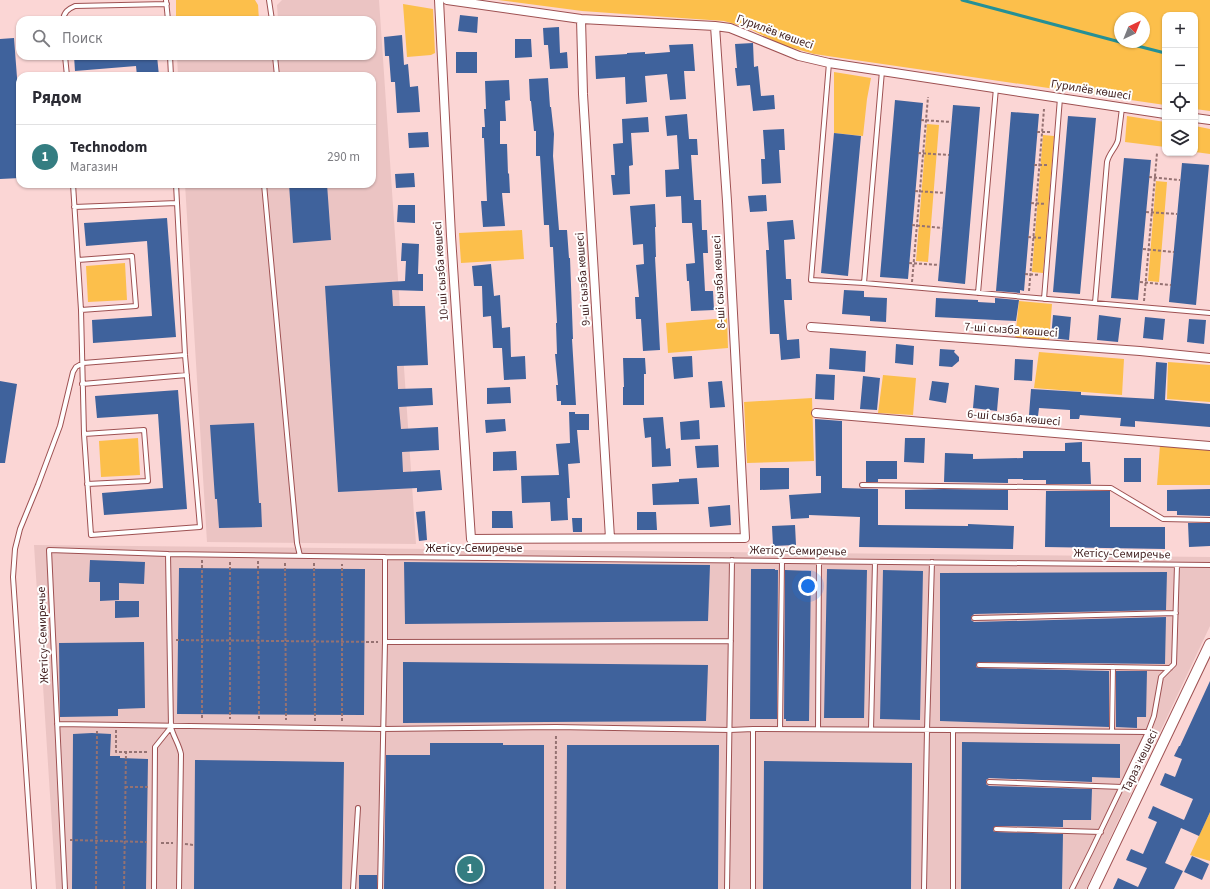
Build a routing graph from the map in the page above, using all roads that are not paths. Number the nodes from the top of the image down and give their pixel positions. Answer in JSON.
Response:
{"nodes":[{"id":1,"x":270,"y":0,"type":"edge"},
{"id":2,"x":439,"y":0,"type":"edge"},
{"id":3,"x":447,"y":0,"type":"edge"},
{"id":4,"x":167,"y":2,"type":"edge"},
{"id":5,"x":64,"y":16,"type":"edge"},
{"id":6,"x":168,"y":16,"type":"edge"},
{"id":7,"x":272,"y":16,"type":"edge"},
{"id":8,"x":580,"y":19,"type":"junction"},
{"id":9,"x":714,"y":26,"type":"junction"},
{"id":10,"x":65,"y":60,"type":"edge"},
{"id":11,"x":170,"y":60,"type":"edge"},
{"id":12,"x":275,"y":60,"type":"edge"},
{"id":13,"x":829,"y":63,"type":"junction"},
{"id":14,"x":882,"y":71,"type":"junction"},
{"id":15,"x":67,"y":72,"type":"edge"},
{"id":16,"x":171,"y":72,"type":"edge"},
{"id":17,"x":277,"y":72,"type":"edge"},
{"id":18,"x":996,"y":88,"type":"junction"},
{"id":19,"x":1060,"y":98,"type":"junction"},
{"id":20,"x":1122,"y":107,"type":"junction"},
{"id":21,"x":1162,"y":114,"type":"edge"},
{"id":22,"x":1198,"y":118,"type":"edge"},
{"id":23,"x":1210,"y":120,"type":"edge"},
{"id":24,"x":73,"y":188,"type":"edge"},
{"id":25,"x":176,"y":188,"type":"edge"},
{"id":26,"x":264,"y":188,"type":"edge"},
{"id":27,"x":177,"y":203,"type":"junction"},
{"id":28,"x":74,"y":207,"type":"junction"},
{"id":29,"x":78,"y":260,"type":"junction"},
{"id":30,"x":864,"y":283,"type":"junction"},
{"id":31,"x":978,"y":293,"type":"junction"},
{"id":32,"x":1044,"y":299,"type":"junction"},
{"id":33,"x":1095,"y":303,"type":"junction"},
{"id":34,"x":81,"y":310,"type":"junction"},
{"id":35,"x":1210,"y":313,"type":"edge"},
{"id":36,"x":811,"y":327,"type":"dead end"},
{"id":37,"x":186,"y":355,"type":"junction"},
{"id":38,"x":1210,"y":358,"type":"edge"},
{"id":39,"x":83,"y":363,"type":"junction"},
{"id":40,"x":187,"y":375,"type":"junction"},
{"id":41,"x":82,"y":384,"type":"junction"},
{"id":42,"x":816,"y":413,"type":"dead end"},
{"id":43,"x":84,"y":434,"type":"junction"},
{"id":44,"x":1210,"y":446,"type":"edge"},
{"id":45,"x":87,"y":484,"type":"junction"},
{"id":46,"x":862,"y":485,"type":"dead end"},
{"id":47,"x":1210,"y":520,"type":"edge"},
{"id":48,"x":610,"y":538,"type":"junction"},
{"id":49,"x":168,"y":554,"type":"junction"},
{"id":50,"x":300,"y":556,"type":"junction"},
{"id":51,"x":386,"y":557,"type":"junction"},
{"id":52,"x":732,"y":560,"type":"junction"},
{"id":53,"x":782,"y":561,"type":"junction"},
{"id":54,"x":819,"y":562,"type":"junction"},
{"id":55,"x":875,"y":562,"type":"junction"},
{"id":56,"x":932,"y":562,"type":"junction"},
{"id":57,"x":1177,"y":565,"type":"junction"},
{"id":58,"x":1210,"y":565,"type":"edge"},
{"id":59,"x":1176,"y":613,"type":"junction"},
{"id":60,"x":974,"y":618,"type":"dead end"},
{"id":61,"x":730,"y":641,"type":"junction"},
{"id":62,"x":385,"y":642,"type":"junction"},
{"id":63,"x":1210,"y":644,"type":"edge"},
{"id":64,"x":979,"y":665,"type":"dead end"},
{"id":65,"x":1112,"y":667,"type":"junction"},
{"id":66,"x":1170,"y":668,"type":"junction"},
{"id":67,"x":56,"y":724,"type":"junction"},
{"id":68,"x":171,"y":726,"type":"junction"},
{"id":69,"x":383,"y":729,"type":"junction"},
{"id":70,"x":753,"y":729,"type":"junction"},
{"id":71,"x":780,"y":729,"type":"junction"},
{"id":72,"x":818,"y":729,"type":"junction"},
{"id":73,"x":871,"y":729,"type":"junction"},
{"id":74,"x":730,"y":730,"type":"junction"},
{"id":75,"x":927,"y":730,"type":"junction"},
{"id":76,"x":953,"y":730,"type":"junction"},
{"id":77,"x":1112,"y":731,"type":"junction"},
{"id":78,"x":1148,"y":732,"type":"junction"},
{"id":79,"x":989,"y":782,"type":"dead end"},
{"id":80,"x":1122,"y":787,"type":"junction"},
{"id":81,"x":358,"y":808,"type":"dead end"},
{"id":82,"x":996,"y":829,"type":"dead end"},
{"id":83,"x":1101,"y":832,"type":"junction"},
{"id":84,"x":34,"y":889,"type":"edge"},
{"id":85,"x":65,"y":889,"type":"edge"},
{"id":86,"x":154,"y":889,"type":"edge"},
{"id":87,"x":179,"y":889,"type":"edge"},
{"id":88,"x":353,"y":889,"type":"edge"},
{"id":89,"x":380,"y":889,"type":"edge"},
{"id":90,"x":727,"y":889,"type":"edge"},
{"id":91,"x":753,"y":889,"type":"edge"},
{"id":92,"x":924,"y":889,"type":"edge"},
{"id":93,"x":953,"y":889,"type":"edge"},
{"id":94,"x":1072,"y":889,"type":"edge"},
{"id":95,"x":1093,"y":889,"type":"edge"}],
"edges":[{"from":1,"to":7,"type":"lane"},
{"from":2,"to":48,"type":"street","name":"10-ші сызба көшесі"},
{"from":3,"to":8,"type":"street","name":"Гурилёв көшесі"},
{"from":4,"to":5,"type":"lane"},
{"from":4,"to":6,"type":"lane"},
{"from":8,"to":9,"type":"street","name":"Гурилёв көшесі"},
{"from":8,"to":48,"type":"street","name":"9-ші сызба көшесі"},
{"from":9,"to":13,"type":"street","name":"Гурилёв көшесі"},
{"from":9,"to":48,"type":"street","name":"8-ші сызба көшесі"},
{"from":10,"to":15,"type":"lane"},
{"from":11,"to":16,"type":"lane"},
{"from":12,"to":17,"type":"lane"},
{"from":13,"to":14,"type":"street","name":"Гурилёв көшесі"},
{"from":13,"to":30,"type":"lane"},
{"from":14,"to":18,"type":"street","name":"Гурилёв көшесі"},
{"from":14,"to":30,"type":"lane"},
{"from":18,"to":19,"type":"street","name":"Гурилёв көшесі"},
{"from":18,"to":31,"type":"lane"},
{"from":19,"to":20,"type":"street","name":"Гурилёв көшесі"},
{"from":19,"to":32,"type":"lane"},
{"from":20,"to":21,"type":"street","name":"Гурилёв көшесі"},
{"from":20,"to":33,"type":"lane"},
{"from":22,"to":23,"type":"street"},
{"from":24,"to":28,"type":"lane"},
{"from":25,"to":27,"type":"lane"},
{"from":26,"to":50,"type":"lane"},
{"from":27,"to":28,"type":"lane"},
{"from":27,"to":37,"type":"lane"},
{"from":28,"to":29,"type":"lane"},
{"from":29,"to":34,"type":"lane"},
{"from":29,"to":34,"type":"lane"},
{"from":30,"to":31,"type":"lane"},
{"from":31,"to":32,"type":"lane"},
{"from":32,"to":33,"type":"lane"},
{"from":33,"to":35,"type":"lane"},
{"from":34,"to":39,"type":"lane"},
{"from":36,"to":38,"type":"street","name":"7-ші сызба көшесі"},
{"from":37,"to":39,"type":"lane"},
{"from":37,"to":40,"type":"lane"},
{"from":39,"to":41,"type":"lane"},
{"from":39,"to":84,"type":"lane"},
{"from":40,"to":41,"type":"lane"},
{"from":40,"to":45,"type":"lane"},
{"from":41,"to":43,"type":"lane"},
{"from":42,"to":44,"type":"street","name":"6-ші сызба көшесі"},
{"from":43,"to":45,"type":"lane"},
{"from":43,"to":45,"type":"lane"},
{"from":46,"to":47,"type":"lane"},
{"from":49,"to":50,"type":"lane","name":"Жетісу-Семиречье"},
{"from":49,"to":67,"type":"lane","name":"Жетісу-Семиречье"},
{"from":49,"to":68,"type":"lane"},
{"from":50,"to":51,"type":"lane","name":"Жетісу-Семиречье"},
{"from":51,"to":52,"type":"lane","name":"Жетісу-Семиречье"},
{"from":51,"to":62,"type":"lane"},
{"from":52,"to":53,"type":"lane","name":"Жетісу-Семиречье"},
{"from":52,"to":61,"type":"lane"},
{"from":53,"to":54,"type":"lane","name":"Жетісу-Семиречье"},
{"from":53,"to":71,"type":"lane"},
{"from":54,"to":55,"type":"lane","name":"Жетісу-Семиречье"},
{"from":54,"to":72,"type":"lane"},
{"from":55,"to":56,"type":"lane","name":"Жетісу-Семиречье"},
{"from":55,"to":73,"type":"lane"},
{"from":56,"to":57,"type":"lane","name":"Жетісу-Семиречье"},
{"from":56,"to":75,"type":"lane"},
{"from":57,"to":58,"type":"lane","name":"Жетісу-Семиречье"},
{"from":57,"to":59,"type":"lane"},
{"from":59,"to":60,"type":"lane"},
{"from":59,"to":66,"type":"lane"},
{"from":61,"to":62,"type":"lane"},
{"from":61,"to":74,"type":"lane"},
{"from":62,"to":69,"type":"lane"},
{"from":63,"to":95,"type":"street","name":"Тараз көшесі"},
{"from":64,"to":65,"type":"lane"},
{"from":65,"to":66,"type":"lane"},
{"from":65,"to":77,"type":"lane"},
{"from":66,"to":78,"type":"lane"},
{"from":67,"to":68,"type":"lane"},
{"from":67,"to":85,"type":"lane"},
{"from":68,"to":69,"type":"lane"},
{"from":68,"to":86,"type":"lane"},
{"from":68,"to":87,"type":"lane"},
{"from":69,"to":74,"type":"lane"},
{"from":69,"to":89,"type":"lane"},
{"from":70,"to":71,"type":"lane"},
{"from":70,"to":74,"type":"lane"},
{"from":70,"to":91,"type":"lane"},
{"from":71,"to":72,"type":"lane"},
{"from":72,"to":73,"type":"lane"},
{"from":73,"to":75,"type":"lane"},
{"from":74,"to":90,"type":"lane"},
{"from":75,"to":76,"type":"lane"},
{"from":75,"to":92,"type":"lane"},
{"from":76,"to":77,"type":"lane"},
{"from":76,"to":93,"type":"lane"},
{"from":77,"to":78,"type":"lane"},
{"from":78,"to":80,"type":"lane"},
{"from":79,"to":80,"type":"lane"},
{"from":80,"to":83,"type":"lane"},
{"from":81,"to":88,"type":"lane"},
{"from":82,"to":83,"type":"lane"},
{"from":83,"to":94,"type":"lane"}]}
